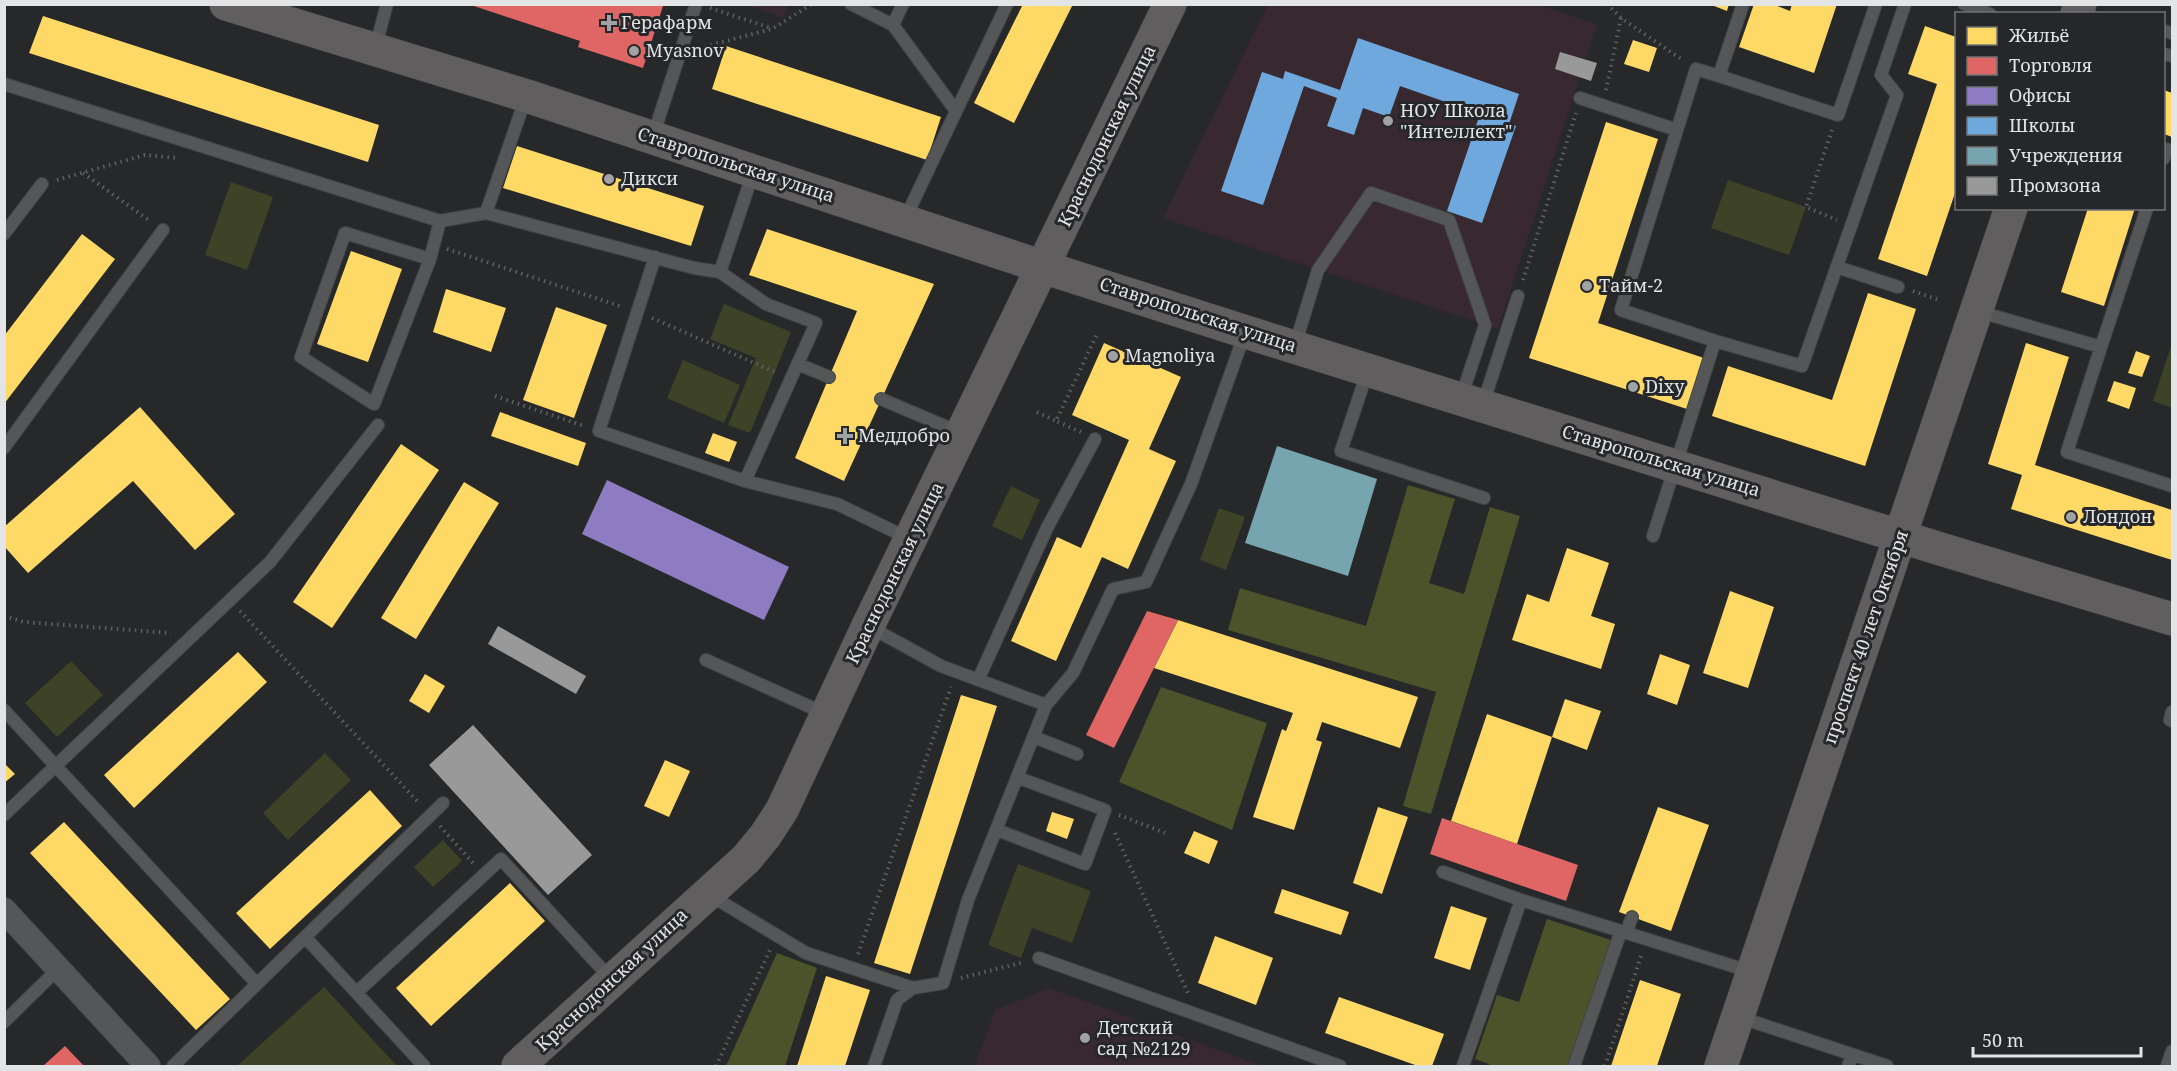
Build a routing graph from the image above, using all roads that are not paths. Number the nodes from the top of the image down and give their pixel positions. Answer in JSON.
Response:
{"nodes":[{"id":1,"x":225,"y":4,"type":"edge"},
{"id":2,"x":387,"y":4,"type":"edge"},
{"id":3,"x":698,"y":4,"type":"edge"},
{"id":4,"x":851,"y":4,"type":"edge"},
{"id":5,"x":903,"y":4,"type":"edge"},
{"id":6,"x":1007,"y":4,"type":"edge"},
{"id":7,"x":1170,"y":4,"type":"edge"},
{"id":8,"x":1743,"y":4,"type":"edge"},
{"id":9,"x":1876,"y":4,"type":"edge"},
{"id":10,"x":1905,"y":4,"type":"edge"},
{"id":11,"x":1964,"y":4,"type":"edge"},
{"id":12,"x":1985,"y":12,"type":"edge"},
{"id":13,"x":893,"y":25,"type":"junction"},
{"id":14,"x":375,"y":50,"type":"junction"},
{"id":15,"x":1719,"y":76,"type":"junction"},
{"id":16,"x":4,"y":84,"type":"edge"},
{"id":17,"x":527,"y":96,"type":"junction"},
{"id":18,"x":1581,"y":98,"type":"road end"},
{"id":19,"x":956,"y":111,"type":"junction"},
{"id":20,"x":1677,"y":130,"type":"junction"},
{"id":21,"x":652,"y":137,"type":"junction"},
{"id":22,"x":754,"y":170,"type":"junction"},
{"id":23,"x":42,"y":184,"type":"road end"},
{"id":24,"x":2010,"y":210,"type":"edge"},
{"id":25,"x":2146,"y":210,"type":"edge"},
{"id":26,"x":486,"y":213,"type":"junction"},
{"id":27,"x":904,"y":220,"type":"junction"},
{"id":28,"x":440,"y":221,"type":"junction"},
{"id":29,"x":163,"y":230,"type":"road end"},
{"id":30,"x":4,"y":234,"type":"edge"},
{"id":31,"x":655,"y":257,"type":"junction"},
{"id":32,"x":430,"y":259,"type":"junction"},
{"id":33,"x":1043,"y":267,"type":"junction"},
{"id":34,"x":1837,"y":267,"type":"junction"},
{"id":35,"x":720,"y":272,"type":"junction"},
{"id":36,"x":1898,"y":287,"type":"road end"},
{"id":37,"x":1518,"y":296,"type":"road end"},
{"id":38,"x":1977,"y":311,"type":"junction"},
{"id":39,"x":1246,"y":332,"type":"junction"},
{"id":40,"x":1715,"y":341,"type":"junction"},
{"id":41,"x":1295,"y":346,"type":"junction"},
{"id":42,"x":2101,"y":347,"type":"junction"},
{"id":43,"x":798,"y":364,"type":"junction"},
{"id":44,"x":1368,"y":369,"type":"junction"},
{"id":45,"x":829,"y":377,"type":"dead end"},
{"id":46,"x":881,"y":399,"type":"dead end"},
{"id":47,"x":1472,"y":402,"type":"junction"},
{"id":48,"x":378,"y":425,"type":"dead end"},
{"id":49,"x":962,"y":434,"type":"junction"},
{"id":50,"x":1095,"y":439,"type":"road end"},
{"id":51,"x":4,"y":448,"type":"edge"},
{"id":52,"x":1676,"y":466,"type":"junction"},
{"id":53,"x":745,"y":481,"type":"junction"},
{"id":54,"x":2172,"y":486,"type":"edge"},
{"id":55,"x":1484,"y":498,"type":"dead end"},
{"id":56,"x":1653,"y":536,"type":"dead end"},
{"id":57,"x":1900,"y":536,"type":"junction"},
{"id":58,"x":911,"y":539,"type":"junction"},
{"id":59,"x":2172,"y":619,"type":"edge"},
{"id":60,"x":868,"y":626,"type":"junction"},
{"id":61,"x":706,"y":660,"type":"dead end"},
{"id":62,"x":978,"y":680,"type":"junction"},
{"id":63,"x":1046,"y":705,"type":"junction"},
{"id":64,"x":4,"y":710,"type":"edge"},
{"id":65,"x":2172,"y":712,"type":"edge"},
{"id":66,"x":827,"y":714,"type":"junction"},
{"id":67,"x":2172,"y":721,"type":"edge"},
{"id":68,"x":1034,"y":737,"type":"junction"},
{"id":69,"x":1077,"y":754,"type":"dead end"},
{"id":70,"x":57,"y":767,"type":"junction"},
{"id":71,"x":1019,"y":778,"type":"junction"},
{"id":72,"x":443,"y":803,"type":"dead end"},
{"id":73,"x":4,"y":815,"type":"edge"},
{"id":74,"x":997,"y":830,"type":"junction"},
{"id":75,"x":1443,"y":872,"type":"dead end"},
{"id":76,"x":707,"y":893,"type":"junction"},
{"id":77,"x":1521,"y":900,"type":"junction"},
{"id":78,"x":4,"y":910,"type":"edge"},
{"id":79,"x":1632,"y":917,"type":"dead end"},
{"id":80,"x":1623,"y":932,"type":"junction"},
{"id":81,"x":305,"y":937,"type":"junction"},
{"id":82,"x":1039,"y":958,"type":"road end"},
{"id":83,"x":58,"y":969,"type":"junction"},
{"id":84,"x":1753,"y":972,"type":"junction"},
{"id":85,"x":612,"y":980,"type":"junction"},
{"id":86,"x":257,"y":984,"type":"junction"},
{"id":87,"x":913,"y":988,"type":"junction"},
{"id":88,"x":357,"y":993,"type":"junction"},
{"id":89,"x":1738,"y":1016,"type":"junction"},
{"id":90,"x":4,"y":1022,"type":"edge"},
{"id":91,"x":2172,"y":1051,"type":"edge"},
{"id":92,"x":1850,"y":1061,"type":"edge"},
{"id":93,"x":148,"y":1066,"type":"edge"},
{"id":94,"x":172,"y":1066,"type":"edge"},
{"id":95,"x":424,"y":1066,"type":"edge"},
{"id":96,"x":518,"y":1066,"type":"edge"},
{"id":97,"x":874,"y":1066,"type":"edge"},
{"id":98,"x":1340,"y":1066,"type":"edge"},
{"id":99,"x":1464,"y":1066,"type":"edge"},
{"id":100,"x":1574,"y":1066,"type":"edge"},
{"id":101,"x":1721,"y":1066,"type":"edge"},
{"id":102,"x":1887,"y":1066,"type":"edge"},
{"id":103,"x":2167,"y":1066,"type":"edge"}],
"edges":[{"from":1,"to":14,"type":"main road","name":"Ставропольская улица"},
{"from":2,"to":14,"type":"lane"},
{"from":3,"to":21,"type":"lane"},
{"from":4,"to":13,"type":"lane"},
{"from":5,"to":13,"type":"lane"},
{"from":6,"to":19,"type":"lane"},
{"from":7,"to":33,"type":"main road","name":"Краснодонская улица"},
{"from":8,"to":15,"type":"lane"},
{"from":9,"to":15,"type":"lane"},
{"from":10,"to":34,"type":"lane"},
{"from":11,"to":12,"type":"lane"},
{"from":13,"to":19,"type":"lane"},
{"from":14,"to":17,"type":"main road","name":"Ставропольская улица"},
{"from":15,"to":20,"type":"lane"},
{"from":16,"to":28,"type":"lane"},
{"from":17,"to":21,"type":"main road","name":"Ставропольская улица"},
{"from":17,"to":26,"type":"lane"},
{"from":18,"to":20,"type":"lane"},
{"from":19,"to":27,"type":"lane"},
{"from":20,"to":40,"type":"lane"},
{"from":21,"to":22,"type":"main road","name":"Ставропольская улица"},
{"from":22,"to":27,"type":"main road","name":"Ставропольская улица"},
{"from":22,"to":35,"type":"lane"},
{"from":23,"to":30,"type":"lane"},
{"from":24,"to":38,"type":"main road","name":"проспект 40 лет Октября"},
{"from":25,"to":42,"type":"lane"},
{"from":26,"to":28,"type":"lane"},
{"from":26,"to":31,"type":"lane"},
{"from":27,"to":33,"type":"main road","name":"Ставропольская улица"},
{"from":28,"to":32,"type":"lane"},
{"from":29,"to":51,"type":"lane"},
{"from":31,"to":35,"type":"lane"},
{"from":31,"to":53,"type":"lane"},
{"from":32,"to":32,"type":"lane"},
{"from":33,"to":39,"type":"main road","name":"Ставропольская улица"},
{"from":33,"to":49,"type":"main road","name":"Краснодонская улица"},
{"from":34,"to":36,"type":"lane"},
{"from":34,"to":40,"type":"lane"},
{"from":35,"to":43,"type":"lane"},
{"from":37,"to":47,"type":"lane"},
{"from":38,"to":42,"type":"lane"},
{"from":38,"to":57,"type":"main road","name":"проспект 40 лет Октября"},
{"from":39,"to":41,"type":"main road","name":"Ставропольская улица"},
{"from":39,"to":63,"type":"lane"},
{"from":40,"to":52,"type":"lane"},
{"from":41,"to":44,"type":"main road","name":"Ставропольская улица"},
{"from":41,"to":47,"type":"lane"},
{"from":42,"to":54,"type":"lane"},
{"from":43,"to":45,"type":"lane"},
{"from":43,"to":53,"type":"lane"},
{"from":44,"to":47,"type":"main road","name":"Ставропольская улица"},
{"from":44,"to":55,"type":"lane"},
{"from":46,"to":49,"type":"lane"},
{"from":47,"to":52,"type":"main road","name":"Ставропольская улица"},
{"from":48,"to":70,"type":"lane"},
{"from":49,"to":58,"type":"main road","name":"Краснодонская улица"},
{"from":50,"to":62,"type":"lane"},
{"from":52,"to":56,"type":"lane"},
{"from":52,"to":57,"type":"main road","name":"Ставропольская улица"},
{"from":53,"to":58,"type":"lane"},
{"from":57,"to":59,"type":"main road","name":"Ставропольская улица"},
{"from":57,"to":84,"type":"main road","name":"проспект 40 лет Октября"},
{"from":58,"to":60,"type":"main road","name":"Краснодонская улица"},
{"from":60,"to":62,"type":"lane"},
{"from":60,"to":66,"type":"main road","name":"Краснодонская улица"},
{"from":61,"to":66,"type":"lane"},
{"from":62,"to":63,"type":"lane"},
{"from":63,"to":68,"type":"lane"},
{"from":64,"to":70,"type":"lane"},
{"from":65,"to":67,"type":"lane"},
{"from":66,"to":76,"type":"main road","name":"Краснодонская улица"},
{"from":68,"to":69,"type":"lane"},
{"from":68,"to":71,"type":"lane"},
{"from":70,"to":73,"type":"lane"},
{"from":70,"to":86,"type":"lane"},
{"from":71,"to":74,"type":"lane"},
{"from":71,"to":74,"type":"lane"},
{"from":72,"to":81,"type":"lane"},
{"from":74,"to":87,"type":"lane"},
{"from":75,"to":77,"type":"lane"},
{"from":76,"to":85,"type":"main road","name":"Краснодонская улица"},
{"from":76,"to":87,"type":"lane"},
{"from":77,"to":80,"type":"lane"},
{"from":77,"to":99,"type":"lane"},
{"from":78,"to":83,"type":"street"},
{"from":79,"to":80,"type":"lane"},
{"from":80,"to":84,"type":"lane"},
{"from":80,"to":100,"type":"lane"},
{"from":81,"to":86,"type":"lane"},
{"from":81,"to":88,"type":"lane"},
{"from":82,"to":98,"type":"lane"},
{"from":83,"to":90,"type":"lane"},
{"from":83,"to":93,"type":"street"},
{"from":84,"to":89,"type":"main road","name":"проспект 40 лет Октября"},
{"from":85,"to":88,"type":"lane"},
{"from":85,"to":96,"type":"main road","name":"Краснодонская улица"},
{"from":86,"to":94,"type":"lane"},
{"from":87,"to":97,"type":"lane"},
{"from":88,"to":95,"type":"lane"},
{"from":89,"to":92,"type":"lane"},
{"from":89,"to":101,"type":"main road","name":"проспект 40 лет Октября"},
{"from":91,"to":103,"type":"lane"},
{"from":92,"to":102,"type":"lane"}]}
